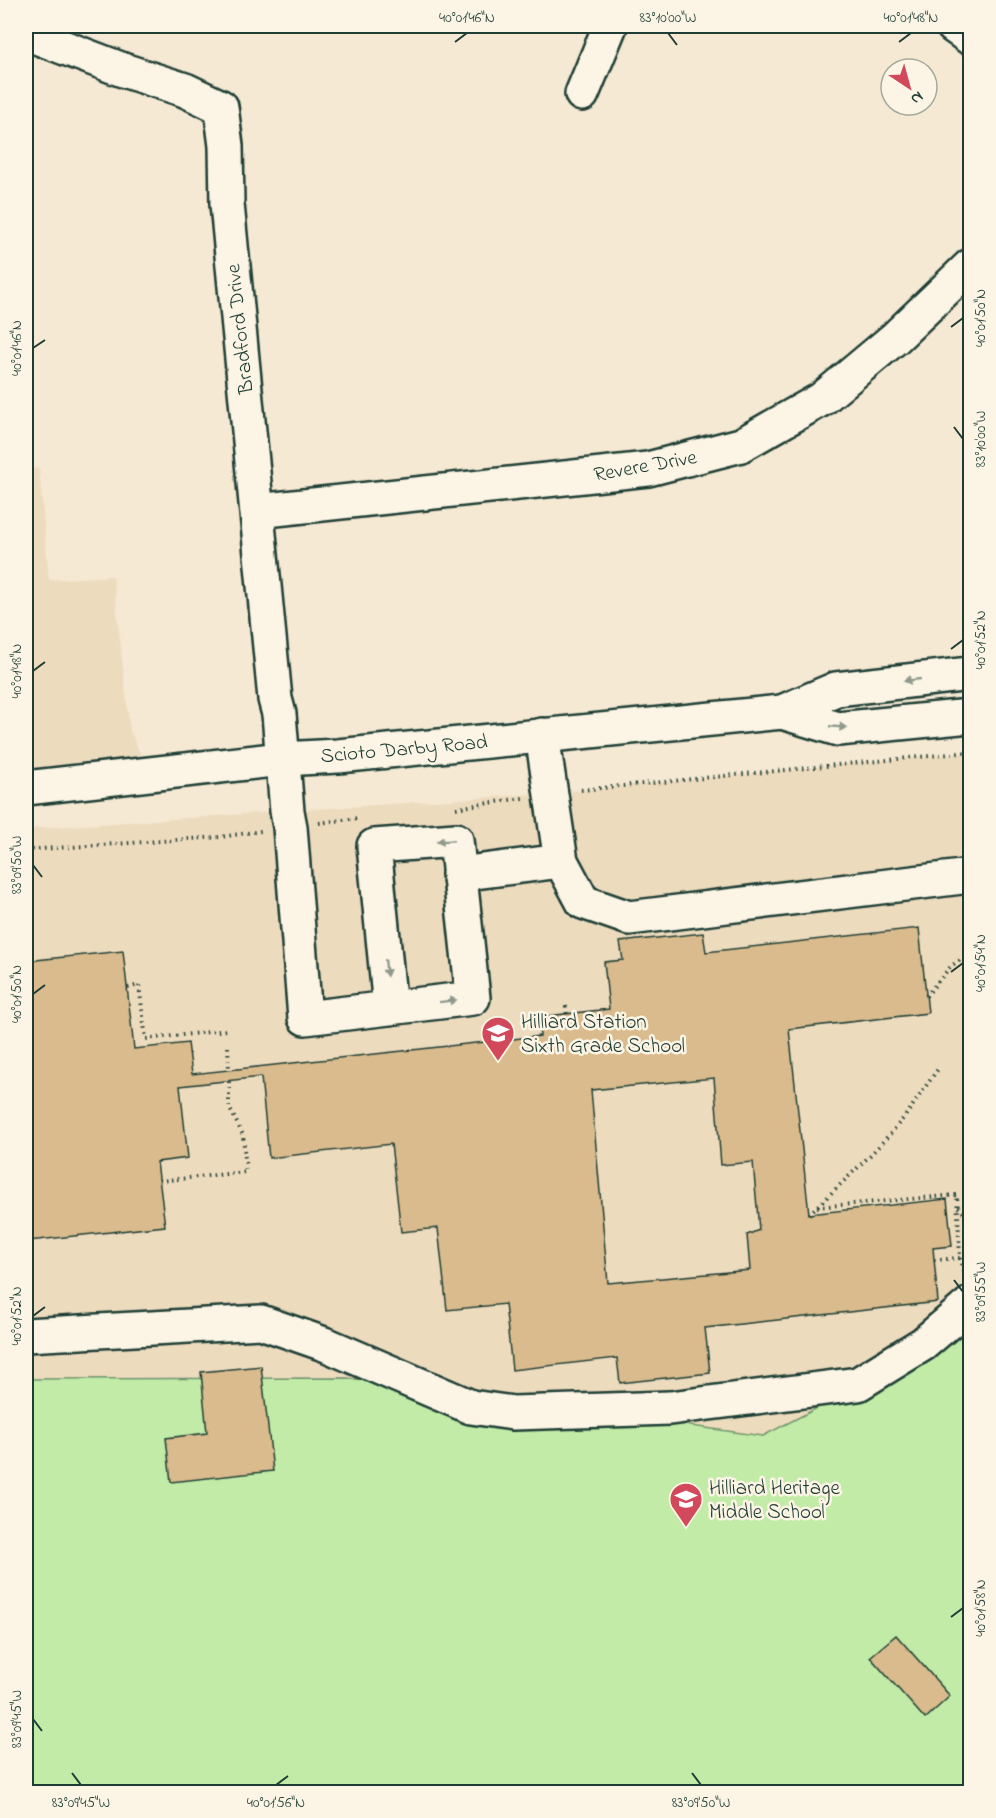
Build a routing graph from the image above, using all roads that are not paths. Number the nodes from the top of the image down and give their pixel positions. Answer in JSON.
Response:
{"nodes":[{"id":1,"x":610,"y":26,"type":"edge"},
{"id":2,"x":953,"y":26,"type":"edge"},
{"id":3,"x":26,"y":33,"type":"edge"},
{"id":4,"x":970,"y":38,"type":"edge"},
{"id":5,"x":582,"y":94,"type":"dead end"},
{"id":6,"x":970,"y":266,"type":"edge"},
{"id":7,"x":257,"y":511,"type":"junction"},
{"id":8,"x":970,"y":674,"type":"edge"},
{"id":9,"x":782,"y":712,"type":"junction"},
{"id":10,"x":970,"y":716,"type":"edge"},
{"id":11,"x":542,"y":735,"type":"junction"},
{"id":12,"x":282,"y":759,"type":"junction"},
{"id":13,"x":26,"y":789,"type":"edge"},
{"id":14,"x":561,"y":861,"type":"junction"},
{"id":15,"x":459,"y":874,"type":"junction"},
{"id":16,"x":970,"y":876,"type":"edge"},
{"id":17,"x":390,"y":1008,"type":"junction"},
{"id":18,"x":970,"y":1304,"type":"edge"},
{"id":19,"x":26,"y":1335,"type":"edge"}],
"edges":[{"from":1,"to":5,"type":"street"},
{"from":2,"to":4,"type":"street"},
{"from":3,"to":7,"type":"street","name":"Bradford Drive"},
{"from":6,"to":7,"type":"street","name":"Revere Drive"},
{"from":7,"to":12,"type":"street","name":"Bradford Drive"},
{"from":8,"to":9,"type":"street","name":"Scioto Darby Road","one_way":true},
{"from":9,"to":10,"type":"street","name":"Scioto Darby Road","one_way":true},
{"from":9,"to":11,"type":"street","name":"Scioto Darby Road"},
{"from":11,"to":12,"type":"street","name":"Scioto Darby Road"},
{"from":11,"to":14,"type":"street"},
{"from":12,"to":13,"type":"street","name":"Scioto Darby Road"},
{"from":12,"to":17,"type":"street","name":"Bradford Drive"},
{"from":14,"to":15,"type":"street"},
{"from":14,"to":16,"type":"street"},
{"from":17,"to":15,"type":"street","one_way":true},
{"from":15,"to":17,"type":"street","one_way":true},
{"from":18,"to":19,"type":"street"}]}
